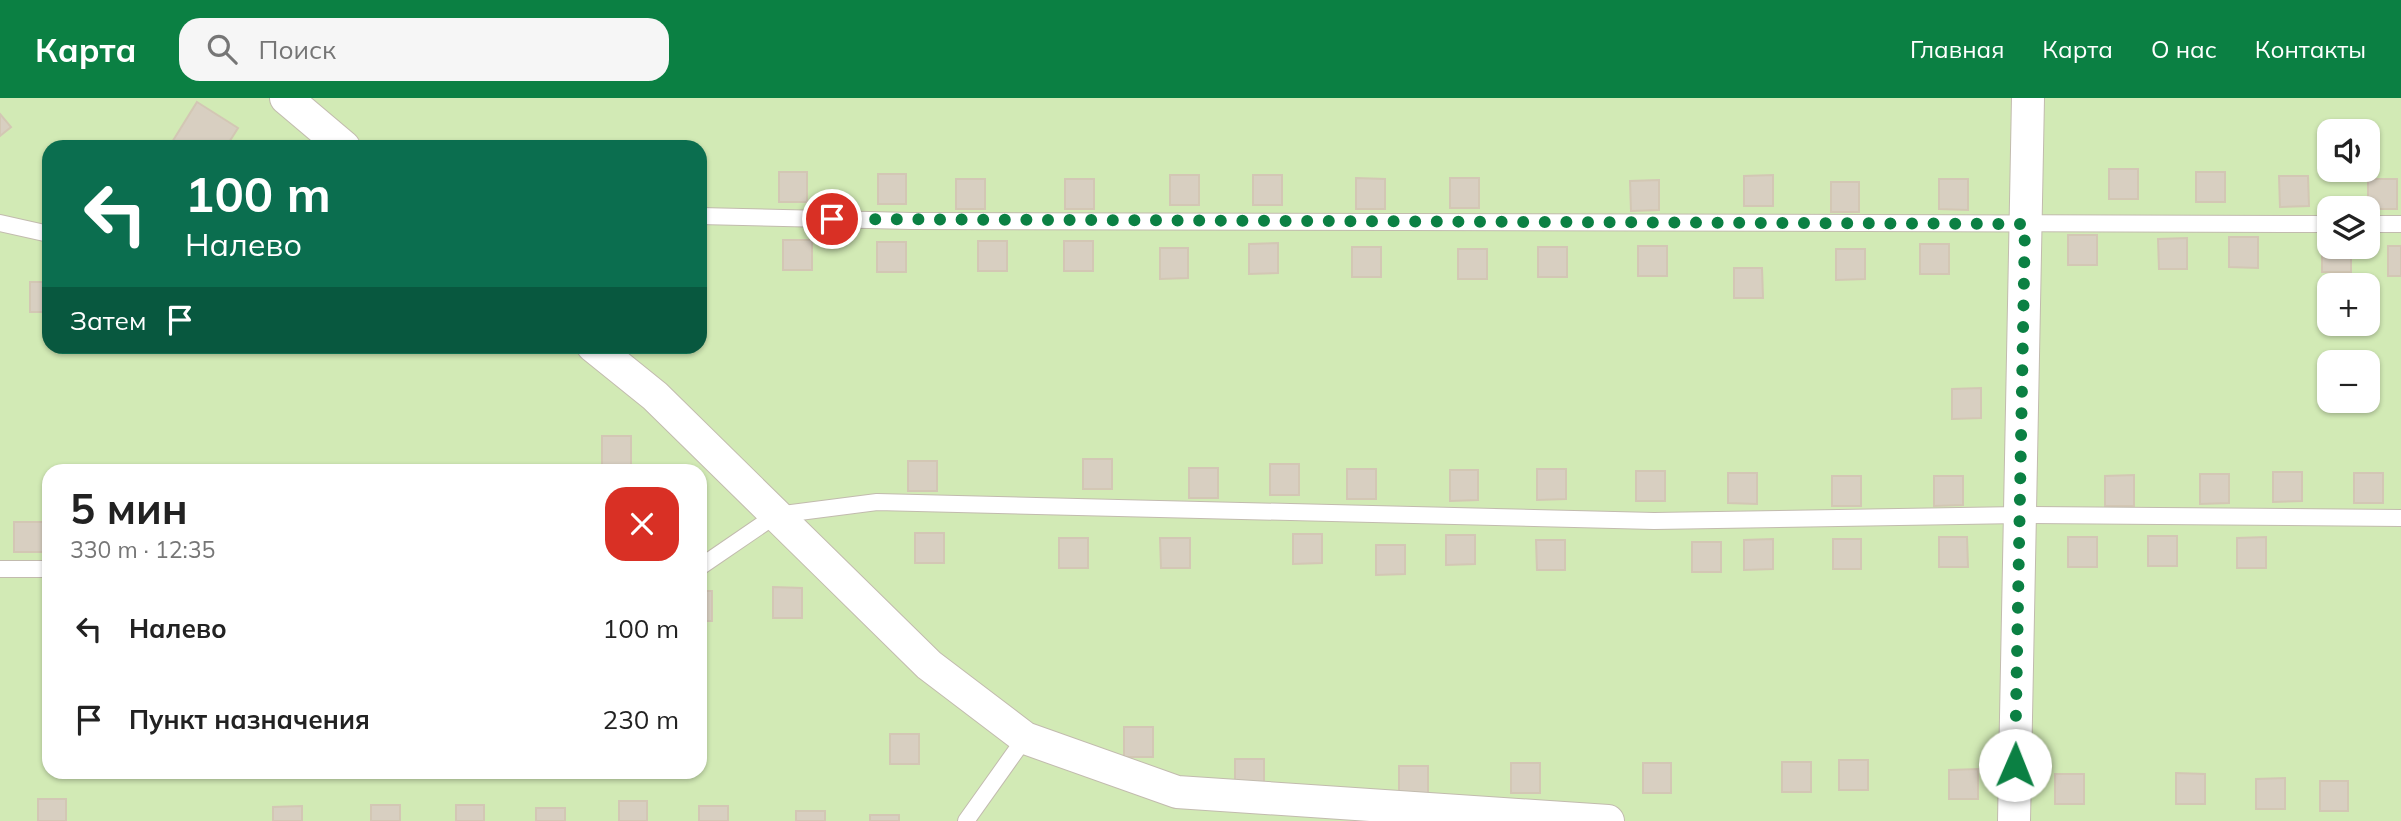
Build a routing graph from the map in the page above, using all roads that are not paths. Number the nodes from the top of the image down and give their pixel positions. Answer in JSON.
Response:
{"nodes":[{"id":1,"x":286,"y":98,"type":"edge"},
{"id":2,"x":2028,"y":98,"type":"edge"},
{"id":3,"x":336,"y":140,"type":"edge"},
{"id":4,"x":707,"y":216,"type":"edge"},
{"id":5,"x":0,"y":223,"type":"edge"},
{"id":6,"x":2025,"y":224,"type":"junction"},
{"id":7,"x":2317,"y":224,"type":"edge"},
{"id":8,"x":2380,"y":224,"type":"edge"},
{"id":9,"x":2401,"y":224,"type":"edge"},
{"id":10,"x":42,"y":232,"type":"edge"},
{"id":11,"x":603,"y":354,"type":"edge"},
{"id":12,"x":776,"y":515,"type":"junction"},
{"id":13,"x":2020,"y":515,"type":"junction"},
{"id":14,"x":2401,"y":517,"type":"edge"},
{"id":15,"x":707,"y":562,"type":"edge"},
{"id":16,"x":0,"y":569,"type":"edge"},
{"id":17,"x":42,"y":569,"type":"edge"},
{"id":18,"x":1025,"y":738,"type":"junction"},
{"id":19,"x":966,"y":821,"type":"edge"},
{"id":20,"x":1608,"y":821,"type":"edge"},
{"id":21,"x":2014,"y":821,"type":"edge"}],
"edges":[{"from":1,"to":3,"type":"street"},
{"from":2,"to":6,"type":"street"},
{"from":4,"to":6,"type":"lane"},
{"from":5,"to":10,"type":"lane"},
{"from":6,"to":7,"type":"lane"},
{"from":6,"to":13,"type":"street"},
{"from":8,"to":9,"type":"lane"},
{"from":11,"to":12,"type":"street"},
{"from":12,"to":13,"type":"lane"},
{"from":12,"to":15,"type":"lane"},
{"from":12,"to":18,"type":"street"},
{"from":13,"to":14,"type":"lane"},
{"from":13,"to":21,"type":"street"},
{"from":16,"to":17,"type":"lane"},
{"from":18,"to":19,"type":"lane"},
{"from":18,"to":20,"type":"street"}]}
